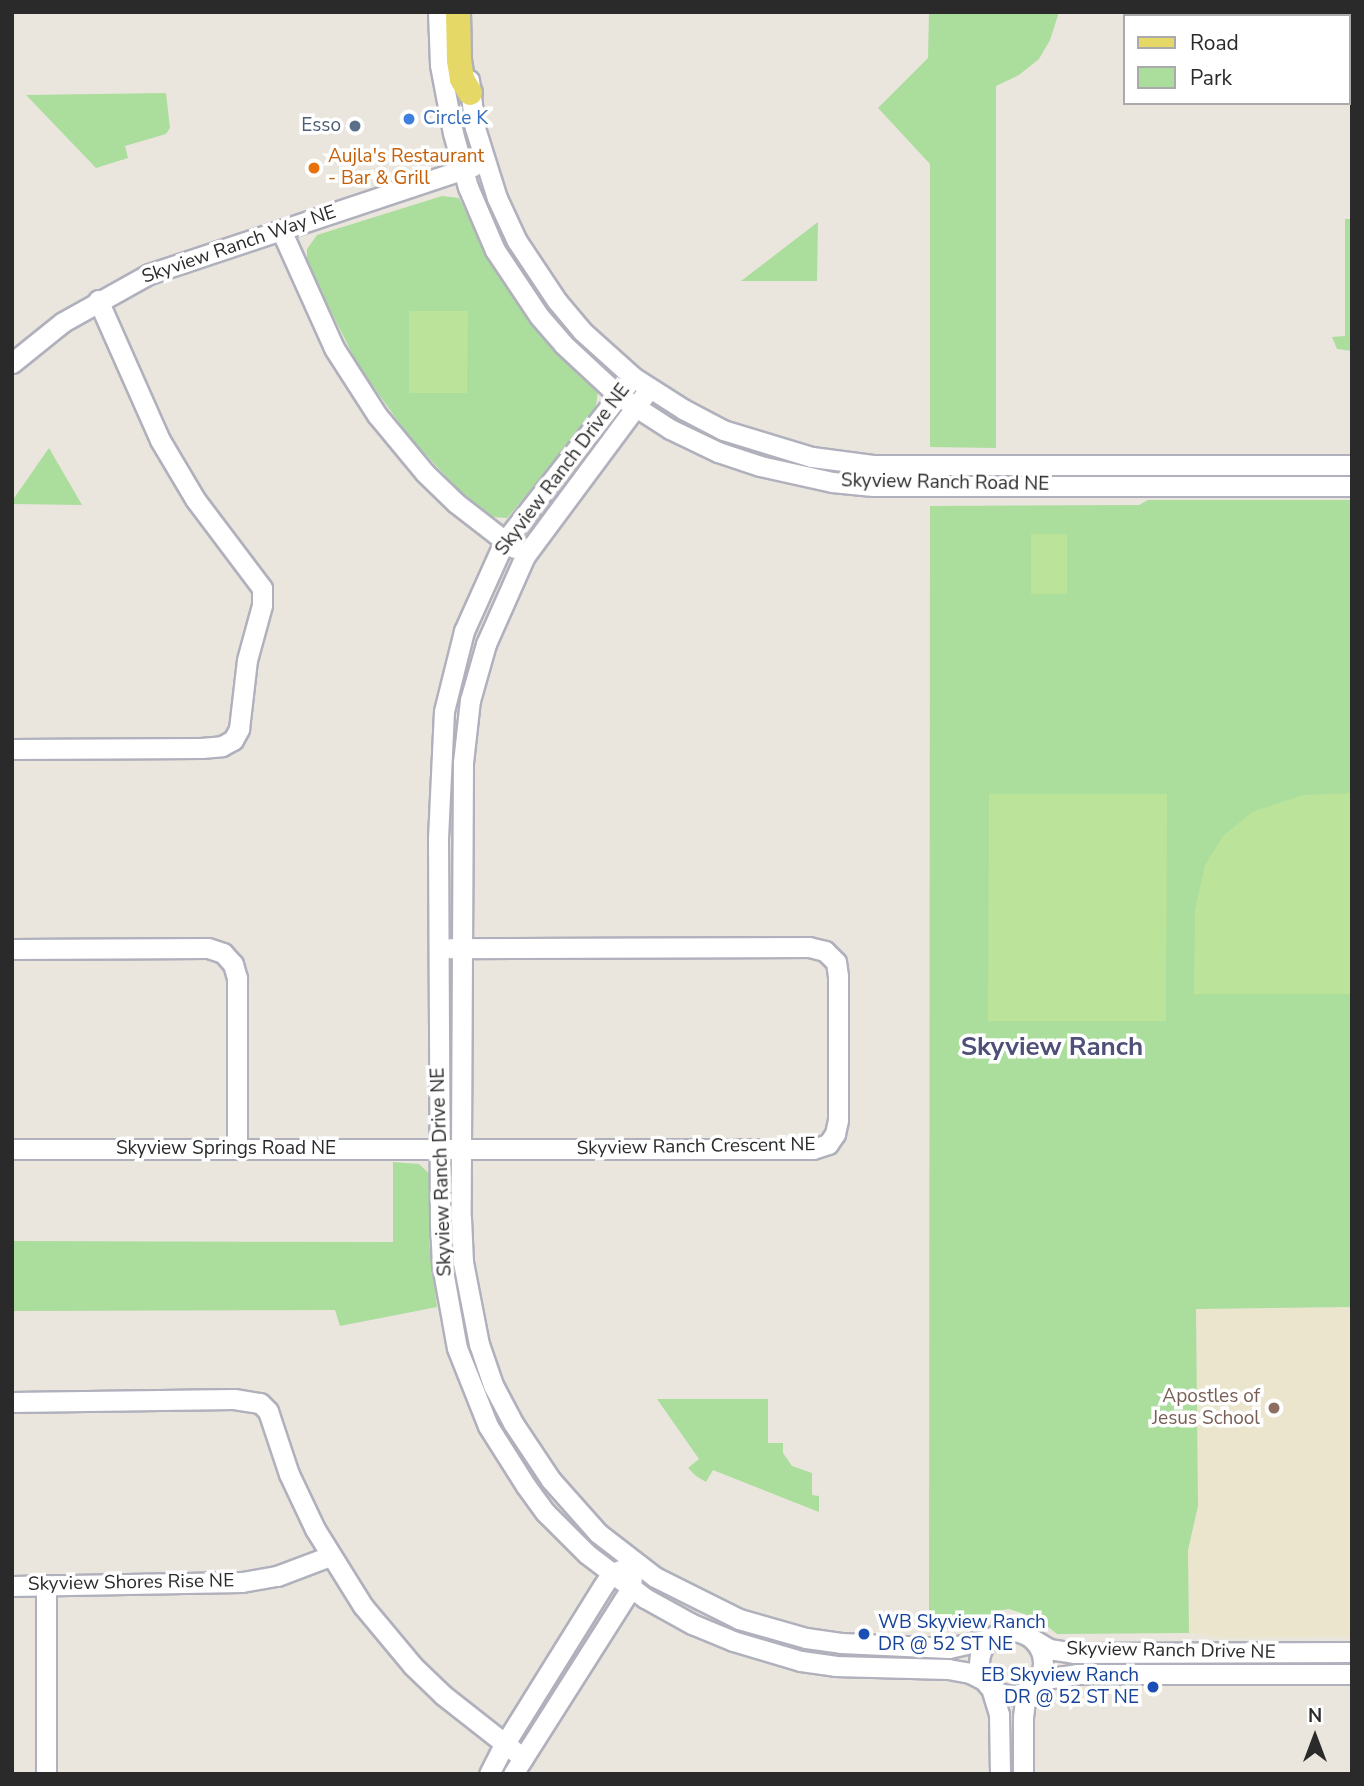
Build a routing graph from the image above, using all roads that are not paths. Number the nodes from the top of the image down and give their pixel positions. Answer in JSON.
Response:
{"nodes":[{"id":1,"x":438,"y":12,"type":"edge"},
{"id":2,"x":458,"y":12,"type":"edge"},
{"id":3,"x":468,"y":12,"type":"edge"},
{"id":4,"x":470,"y":93,"type":"junction"},
{"id":5,"x":485,"y":163,"type":"junction"},
{"id":6,"x":462,"y":170,"type":"junction"},
{"id":7,"x":281,"y":230,"type":"junction"},
{"id":8,"x":98,"y":300,"type":"junction"},
{"id":9,"x":12,"y":363,"type":"edge"},
{"id":10,"x":633,"y":377,"type":"junction"},
{"id":11,"x":649,"y":389,"type":"junction"},
{"id":12,"x":619,"y":396,"type":"junction"},
{"id":13,"x":636,"y":409,"type":"junction"},
{"id":14,"x":1352,"y":465,"type":"edge"},
{"id":15,"x":1352,"y":486,"type":"edge"},
{"id":16,"x":504,"y":542,"type":"junction"},
{"id":17,"x":526,"y":556,"type":"junction"},
{"id":18,"x":12,"y":749,"type":"edge"},
{"id":19,"x":438,"y":948,"type":"junction"},
{"id":20,"x":461,"y":948,"type":"junction"},
{"id":21,"x":12,"y":949,"type":"edge"},
{"id":22,"x":12,"y":1149,"type":"edge"},
{"id":23,"x":237,"y":1149,"type":"junction"},
{"id":24,"x":439,"y":1149,"type":"junction"},
{"id":25,"x":461,"y":1149,"type":"junction"},
{"id":26,"x":12,"y":1402,"type":"edge"},
{"id":27,"x":330,"y":1556,"type":"junction"},
{"id":28,"x":634,"y":1563,"type":"junction"},
{"id":29,"x":611,"y":1574,"type":"junction"},
{"id":30,"x":12,"y":1586,"type":"edge"},
{"id":31,"x":46,"y":1586,"type":"junction"},
{"id":32,"x":631,"y":1588,"type":"junction"},
{"id":33,"x":989,"y":1639,"type":"junction"},
{"id":34,"x":1034,"y":1640,"type":"junction"},
{"id":35,"x":1352,"y":1652,"type":"edge"},
{"id":36,"x":1352,"y":1674,"type":"edge"},
{"id":37,"x":987,"y":1684,"type":"junction"},
{"id":38,"x":1036,"y":1684,"type":"junction"},
{"id":39,"x":504,"y":1745,"type":"junction"},
{"id":40,"x":518,"y":1766,"type":"edge"},
{"id":41,"x":46,"y":1774,"type":"edge"},
{"id":42,"x":489,"y":1774,"type":"edge"},
{"id":43,"x":999,"y":1774,"type":"edge"},
{"id":44,"x":1023,"y":1774,"type":"edge"}],
"edges":[{"from":1,"to":6,"type":"street","name":"Skyview Ranch Road NE"},
{"from":2,"to":4,"type":"main road"},
{"from":3,"to":4,"type":"street","name":"Skyview Ranch Road NE"},
{"from":4,"to":5,"type":"street","name":"Skyview Ranch Road NE"},
{"from":5,"to":6,"type":"street","name":"Skyview Ranch Way NE"},
{"from":5,"to":10,"type":"street","name":"Skyview Ranch Road NE"},
{"from":6,"to":7,"type":"street","name":"Skyview Ranch Way NE"},
{"from":6,"to":12,"type":"street","name":"Skyview Ranch Road NE"},
{"from":7,"to":8,"type":"street","name":"Skyview Ranch Way NE"},
{"from":7,"to":16,"type":"street"},
{"from":8,"to":9,"type":"street","name":"Skyview Ranch Way NE"},
{"from":8,"to":18,"type":"street"},
{"from":10,"to":11,"type":"street","name":"Skyview Ranch Road NE"},
{"from":10,"to":12,"type":"street","name":"Skyview Ranch Drive NE"},
{"from":11,"to":13,"type":"street","name":"Skyview Ranch Drive NE"},
{"from":11,"to":14,"type":"street","name":"Skyview Ranch Road NE"},
{"from":12,"to":13,"type":"street","name":"Skyview Ranch Road NE"},
{"from":12,"to":16,"type":"street","name":"Skyview Ranch Drive NE"},
{"from":13,"to":15,"type":"street","name":"Skyview Ranch Road NE"},
{"from":13,"to":17,"type":"street","name":"Skyview Ranch Drive NE"},
{"from":16,"to":17,"type":"street"},
{"from":16,"to":19,"type":"street","name":"Skyview Ranch Drive NE"},
{"from":17,"to":20,"type":"street","name":"Skyview Ranch Drive NE"},
{"from":19,"to":20,"type":"street","name":"Skyview Ranch Crescent NE"},
{"from":19,"to":24,"type":"street","name":"Skyview Ranch Drive NE"},
{"from":20,"to":25,"type":"street","name":"Skyview Ranch Drive NE"},
{"from":20,"to":25,"type":"street","name":"Skyview Ranch Crescent NE"},
{"from":21,"to":23,"type":"street"},
{"from":22,"to":23,"type":"street","name":"Skyview Springs Road NE"},
{"from":23,"to":24,"type":"street","name":"Skyview Springs Road NE"},
{"from":24,"to":25,"type":"street","name":"Skyview Ranch Crescent NE"},
{"from":24,"to":29,"type":"street","name":"Skyview Ranch Drive NE"},
{"from":25,"to":28,"type":"street","name":"Skyview Ranch Drive NE"},
{"from":26,"to":27,"type":"street"},
{"from":27,"to":31,"type":"street","name":"Skyview Shores Rise NE"},
{"from":27,"to":39,"type":"street"},
{"from":28,"to":29,"type":"street"},
{"from":28,"to":32,"type":"street"},
{"from":28,"to":33,"type":"street","name":"Skyview Ranch Drive NE"},
{"from":29,"to":32,"type":"street","name":"Skyview Ranch Drive NE"},
{"from":29,"to":39,"type":"street"},
{"from":30,"to":31,"type":"street","name":"Skyview Shores Rise NE"},
{"from":31,"to":41,"type":"street"},
{"from":32,"to":37,"type":"street","name":"Skyview Ranch Drive NE"},
{"from":32,"to":40,"type":"street"},
{"from":33,"to":34,"type":"street"},
{"from":33,"to":37,"type":"street"},
{"from":34,"to":35,"type":"street","name":"Skyview Ranch Drive NE"},
{"from":34,"to":38,"type":"street"},
{"from":36,"to":38,"type":"street","name":"Skyview Ranch Drive NE"},
{"from":37,"to":38,"type":"street"},
{"from":37,"to":43,"type":"street"},
{"from":38,"to":44,"type":"street"},
{"from":39,"to":40,"type":"street"},
{"from":39,"to":42,"type":"street"}]}
